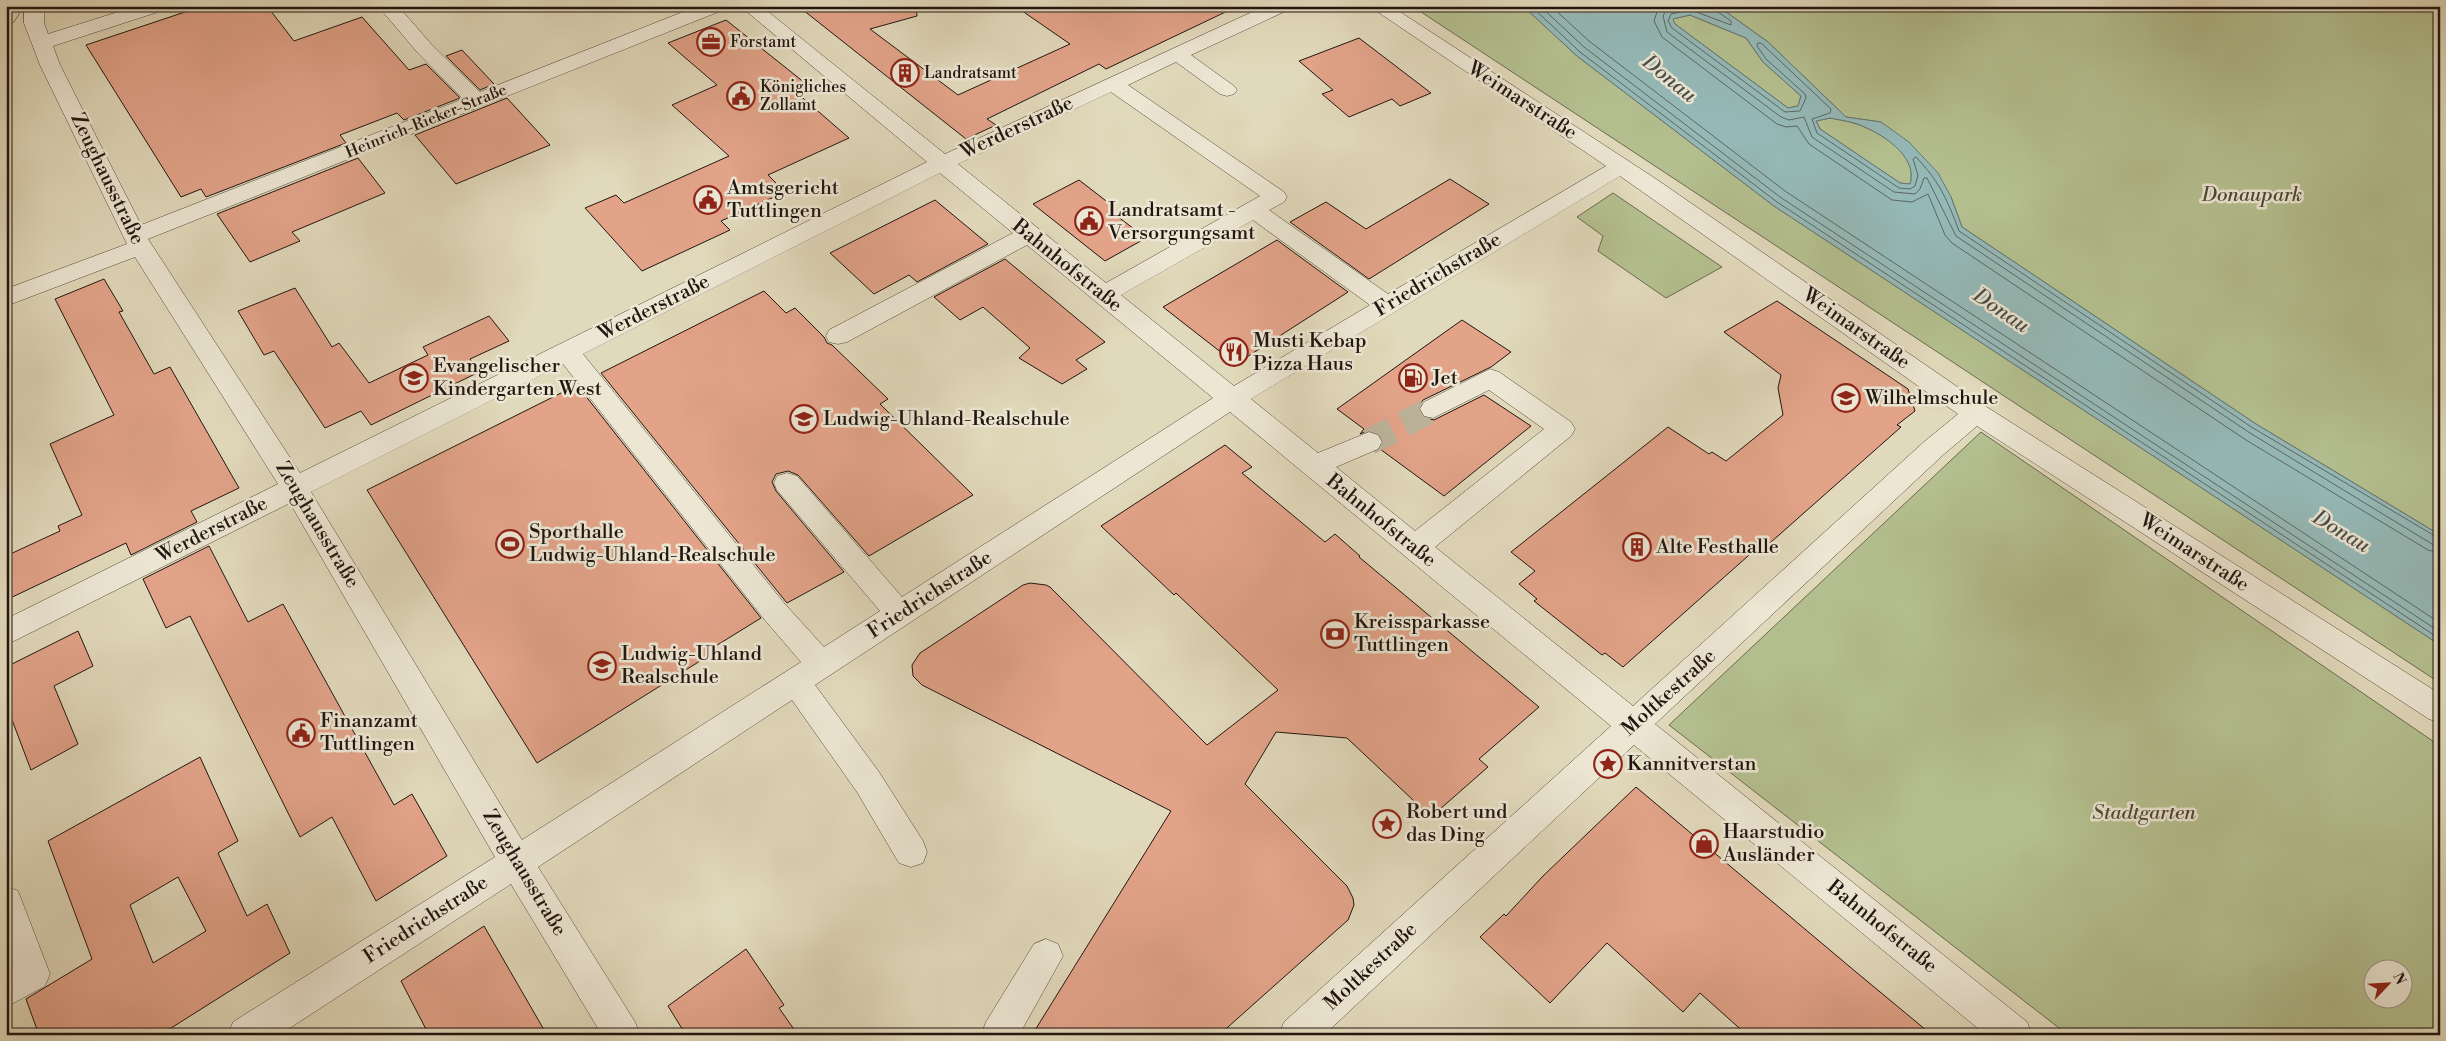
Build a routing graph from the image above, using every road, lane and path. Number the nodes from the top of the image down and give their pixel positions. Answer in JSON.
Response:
{"nodes":[{"id":1,"x":15,"y":6,"type":"edge"},
{"id":2,"x":34,"y":6,"type":"edge"},
{"id":3,"x":156,"y":6,"type":"edge"},
{"id":4,"x":387,"y":6,"type":"edge"},
{"id":5,"x":716,"y":6,"type":"edge"},
{"id":6,"x":749,"y":6,"type":"edge"},
{"id":7,"x":1280,"y":6,"type":"edge"},
{"id":8,"x":1378,"y":6,"type":"edge"},
{"id":9,"x":6,"y":19,"type":"edge"},
{"id":10,"x":41,"y":43,"type":"junction"},
{"id":11,"x":1177,"y":54,"type":"junction"},
{"id":12,"x":1113,"y":84,"type":"junction"},
{"id":13,"x":1227,"y":90,"type":"dead end"},
{"id":14,"x":477,"y":101,"type":"junction"},
{"id":15,"x":940,"y":164,"type":"junction"},
{"id":16,"x":1621,"y":166,"type":"junction"},
{"id":17,"x":1254,"y":210,"type":"junction"},
{"id":18,"x":1028,"y":235,"type":"junction"},
{"id":19,"x":137,"y":241,"type":"junction"},
{"id":20,"x":1103,"y":295,"type":"junction"},
{"id":21,"x":6,"y":298,"type":"edge"},
{"id":22,"x":1388,"y":306,"type":"junction"},
{"id":23,"x":838,"y":336,"type":"dead end"},
{"id":24,"x":567,"y":351,"type":"junction"},
{"id":25,"x":1231,"y":400,"type":"junction"},
{"id":26,"x":1433,"y":409,"type":"tunnel mouth"},
{"id":27,"x":1976,"y":413,"type":"junction"},
{"id":28,"x":1369,"y":442,"type":"tunnel mouth"},
{"id":29,"x":1313,"y":466,"type":"junction"},
{"id":30,"x":786,"y":483,"type":"dead end"},
{"id":31,"x":295,"y":488,"type":"junction"},
{"id":32,"x":1414,"y":548,"type":"junction"},
{"id":33,"x":900,"y":615,"type":"junction"},
{"id":34,"x":6,"y":633,"type":"edge"},
{"id":35,"x":822,"y":665,"type":"junction"},
{"id":36,"x":796,"y":682,"type":"junction"},
{"id":37,"x":2440,"y":710,"type":"edge"},
{"id":38,"x":1634,"y":724,"type":"junction"},
{"id":39,"x":911,"y":852,"type":"dead end"},
{"id":40,"x":517,"y":863,"type":"junction"},
{"id":41,"x":6,"y":902,"type":"edge"},
{"id":42,"x":1046,"y":956,"type":"dead end"},
{"id":43,"x":6,"y":990,"type":"edge"},
{"id":44,"x":246,"y":1035,"type":"edge"},
{"id":45,"x":622,"y":1035,"type":"edge"},
{"id":46,"x":999,"y":1035,"type":"edge"},
{"id":47,"x":1297,"y":1035,"type":"edge"},
{"id":48,"x":2014,"y":1035,"type":"edge"}],
"edges":[{"from":1,"to":9,"type":"main road"},
{"from":2,"to":10,"type":"street","name":"Zeughausstraße"},
{"from":3,"to":10,"type":"street"},
{"from":4,"to":14,"type":"street"},
{"from":5,"to":14,"type":"street","name":"Heinrich-Rieker-Straße"},
{"from":6,"to":15,"type":"street","name":"Bahnhofstraße"},
{"from":7,"to":11,"type":"street","name":"Werderstraße"},
{"from":8,"to":16,"type":"street","name":"Weimarstraße"},
{"from":10,"to":19,"type":"street","name":"Zeughausstraße"},
{"from":11,"to":12,"type":"street","name":"Werderstraße"},
{"from":11,"to":13,"type":"street"},
{"from":12,"to":15,"type":"street","name":"Werderstraße"},
{"from":12,"to":17,"type":"street"},
{"from":14,"to":19,"type":"street","name":"Heinrich-Rieker-Straße"},
{"from":15,"to":18,"type":"street","name":"Bahnhofstraße"},
{"from":15,"to":24,"type":"street","name":"Werderstraße"},
{"from":16,"to":22,"type":"street","name":"Friedrichstraße"},
{"from":16,"to":27,"type":"street","name":"Weimarstraße"},
{"from":17,"to":20,"type":"street"},
{"from":17,"to":22,"type":"street"},
{"from":18,"to":20,"type":"street","name":"Bahnhofstraße"},
{"from":18,"to":23,"type":"street"},
{"from":19,"to":21,"type":"street","name":"Heinrich-Rieker-Straße"},
{"from":19,"to":31,"type":"street","name":"Zeughausstraße"},
{"from":20,"to":25,"type":"street","name":"Bahnhofstraße"},
{"from":22,"to":25,"type":"street","name":"Friedrichstraße"},
{"from":24,"to":31,"type":"street","name":"Werderstraße"},
{"from":24,"to":35,"type":"street"},
{"from":25,"to":29,"type":"street","name":"Bahnhofstraße"},
{"from":25,"to":33,"type":"street","name":"Friedrichstraße"},
{"from":26,"to":32,"type":"street"},
{"from":27,"to":37,"type":"street","name":"Weimarstraße"},
{"from":27,"to":38,"type":"street","name":"Moltkestraße"},
{"from":28,"to":29,"type":"street"},
{"from":29,"to":32,"type":"street","name":"Bahnhofstraße"},
{"from":30,"to":33,"type":"street"},
{"from":31,"to":34,"type":"street","name":"Werderstraße"},
{"from":31,"to":40,"type":"street","name":"Zeughausstraße"},
{"from":32,"to":38,"type":"street","name":"Bahnhofstraße"},
{"from":33,"to":35,"type":"street","name":"Friedrichstraße"},
{"from":35,"to":36,"type":"street","name":"Friedrichstraße"},
{"from":36,"to":39,"type":"street"},
{"from":36,"to":40,"type":"street","name":"Friedrichstraße"},
{"from":38,"to":47,"type":"street","name":"Moltkestraße"},
{"from":38,"to":48,"type":"street","name":"Bahnhofstraße"},
{"from":40,"to":44,"type":"street","name":"Friedrichstraße"},
{"from":40,"to":45,"type":"street","name":"Zeughausstraße"},
{"from":41,"to":43,"type":"street"},
{"from":42,"to":46,"type":"street"}]}
